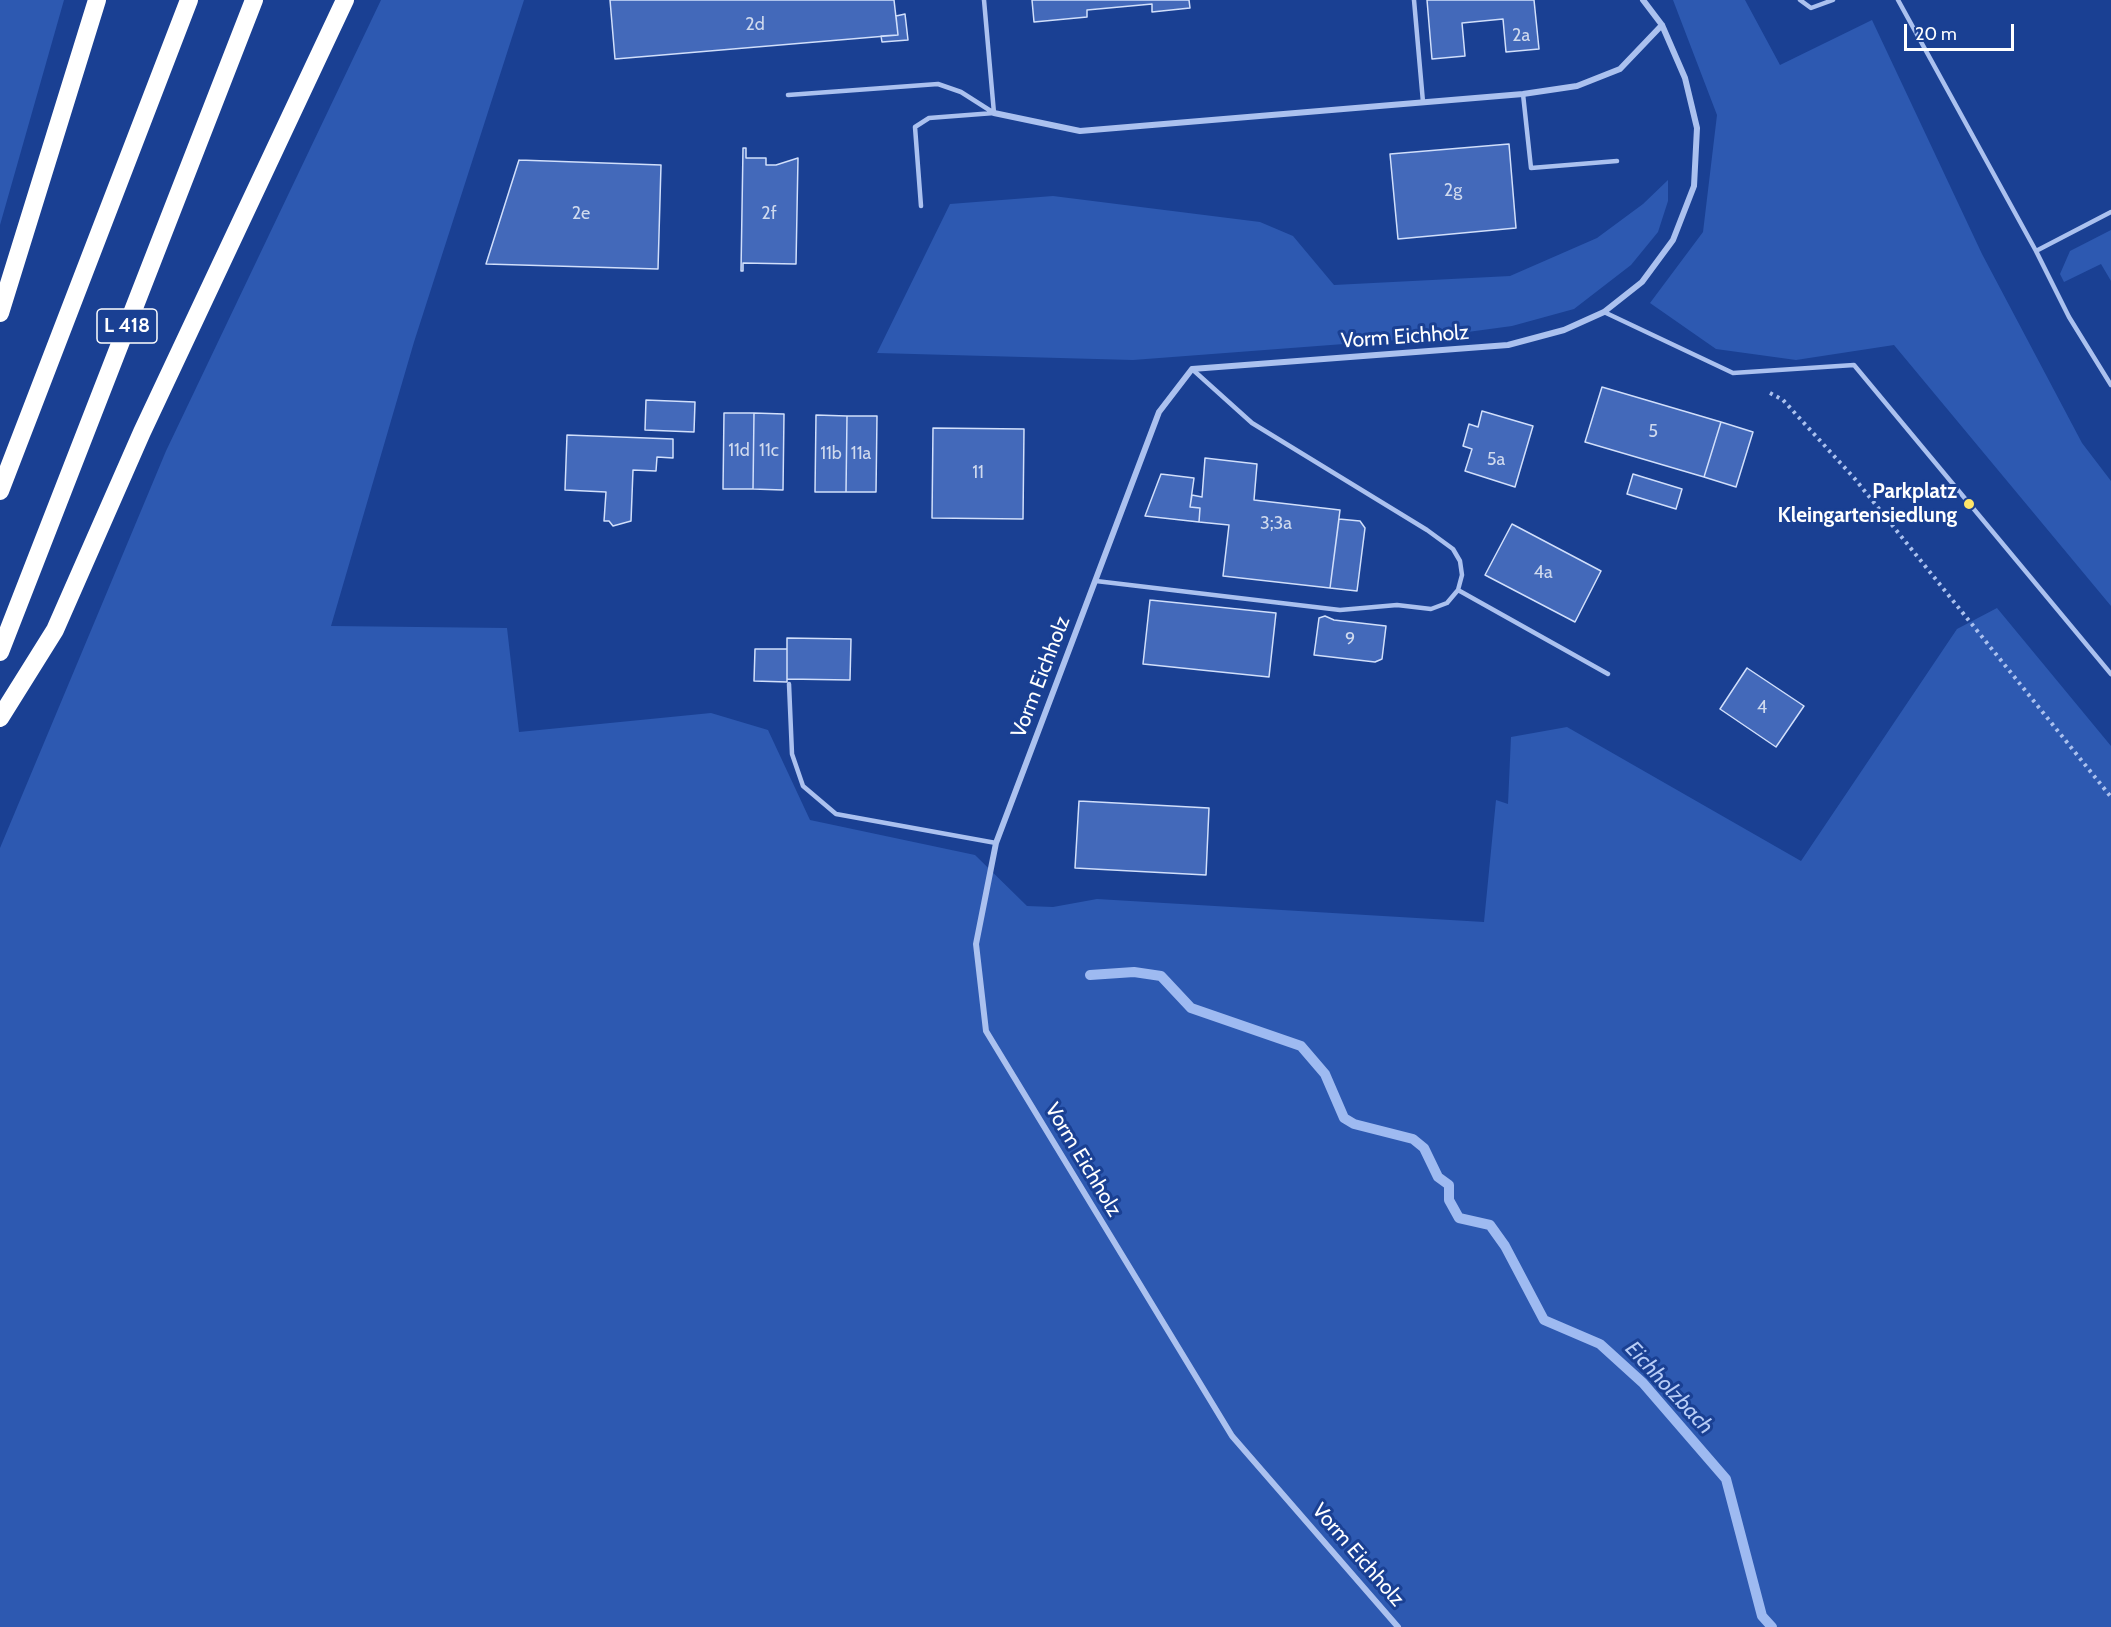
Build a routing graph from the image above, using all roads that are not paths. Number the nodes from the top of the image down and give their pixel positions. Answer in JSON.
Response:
{"nodes":[{"id":1,"x":97,"y":0,"type":"edge"},
{"id":2,"x":189,"y":0,"type":"edge"},
{"id":3,"x":254,"y":0,"type":"edge"},
{"id":4,"x":345,"y":0,"type":"edge"},
{"id":5,"x":984,"y":0,"type":"edge"},
{"id":6,"x":1414,"y":0,"type":"edge"},
{"id":7,"x":1643,"y":0,"type":"edge"},
{"id":8,"x":1800,"y":0,"type":"edge"},
{"id":9,"x":1833,"y":0,"type":"edge"},
{"id":10,"x":1898,"y":0,"type":"edge"},
{"id":11,"x":1662,"y":25,"type":"junction"},
{"id":12,"x":1523,"y":94,"type":"junction"},
{"id":13,"x":788,"y":95,"type":"dead end"},
{"id":14,"x":1423,"y":102,"type":"junction"},
{"id":15,"x":994,"y":113,"type":"junction"},
{"id":16,"x":1617,"y":161,"type":"dead end"},
{"id":17,"x":921,"y":206,"type":"dead end"},
{"id":18,"x":2111,"y":213,"type":"edge"},
{"id":19,"x":2036,"y":251,"type":"junction"},
{"id":20,"x":1604,"y":312,"type":"junction"},
{"id":21,"x":0,"y":314,"type":"edge"},
{"id":22,"x":1192,"y":369,"type":"junction"},
{"id":23,"x":2111,"y":385,"type":"edge"},
{"id":24,"x":0,"y":491,"type":"edge"},
{"id":25,"x":1096,"y":581,"type":"junction"},
{"id":26,"x":1458,"y":590,"type":"junction"},
{"id":27,"x":0,"y":652,"type":"edge"},
{"id":28,"x":1608,"y":674,"type":"dead end"},
{"id":29,"x":2111,"y":674,"type":"edge"},
{"id":30,"x":789,"y":684,"type":"dead end"},
{"id":31,"x":0,"y":718,"type":"edge"},
{"id":32,"x":996,"y":843,"type":"junction"},
{"id":33,"x":1398,"y":1627,"type":"edge"}],
"edges":[{"from":1,"to":21,"type":"highway"},
{"from":2,"to":24,"type":"highway","number":"L 418"},
{"from":3,"to":27,"type":"highway","number":"L 418"},
{"from":4,"to":31,"type":"highway"},
{"from":5,"to":15,"type":"lane"},
{"from":6,"to":14,"type":"lane"},
{"from":7,"to":11,"type":"street","name":"Vorm Eichholz"},
{"from":8,"to":9,"type":"lane"},
{"from":10,"to":19,"type":"lane"},
{"from":11,"to":12,"type":"street"},
{"from":11,"to":20,"type":"street","name":"Vorm Eichholz"},
{"from":12,"to":14,"type":"street"},
{"from":12,"to":16,"type":"lane"},
{"from":13,"to":15,"type":"lane"},
{"from":14,"to":15,"type":"street"},
{"from":15,"to":17,"type":"lane"},
{"from":18,"to":19,"type":"lane"},
{"from":19,"to":23,"type":"lane"},
{"from":20,"to":22,"type":"street","name":"Vorm Eichholz"},
{"from":20,"to":29,"type":"lane"},
{"from":22,"to":25,"type":"street","name":"Vorm Eichholz"},
{"from":22,"to":26,"type":"lane"},
{"from":25,"to":26,"type":"lane"},
{"from":25,"to":32,"type":"street","name":"Vorm Eichholz"},
{"from":26,"to":28,"type":"lane"},
{"from":30,"to":32,"type":"lane"},
{"from":32,"to":33,"type":"street","name":"Vorm Eichholz"}]}
